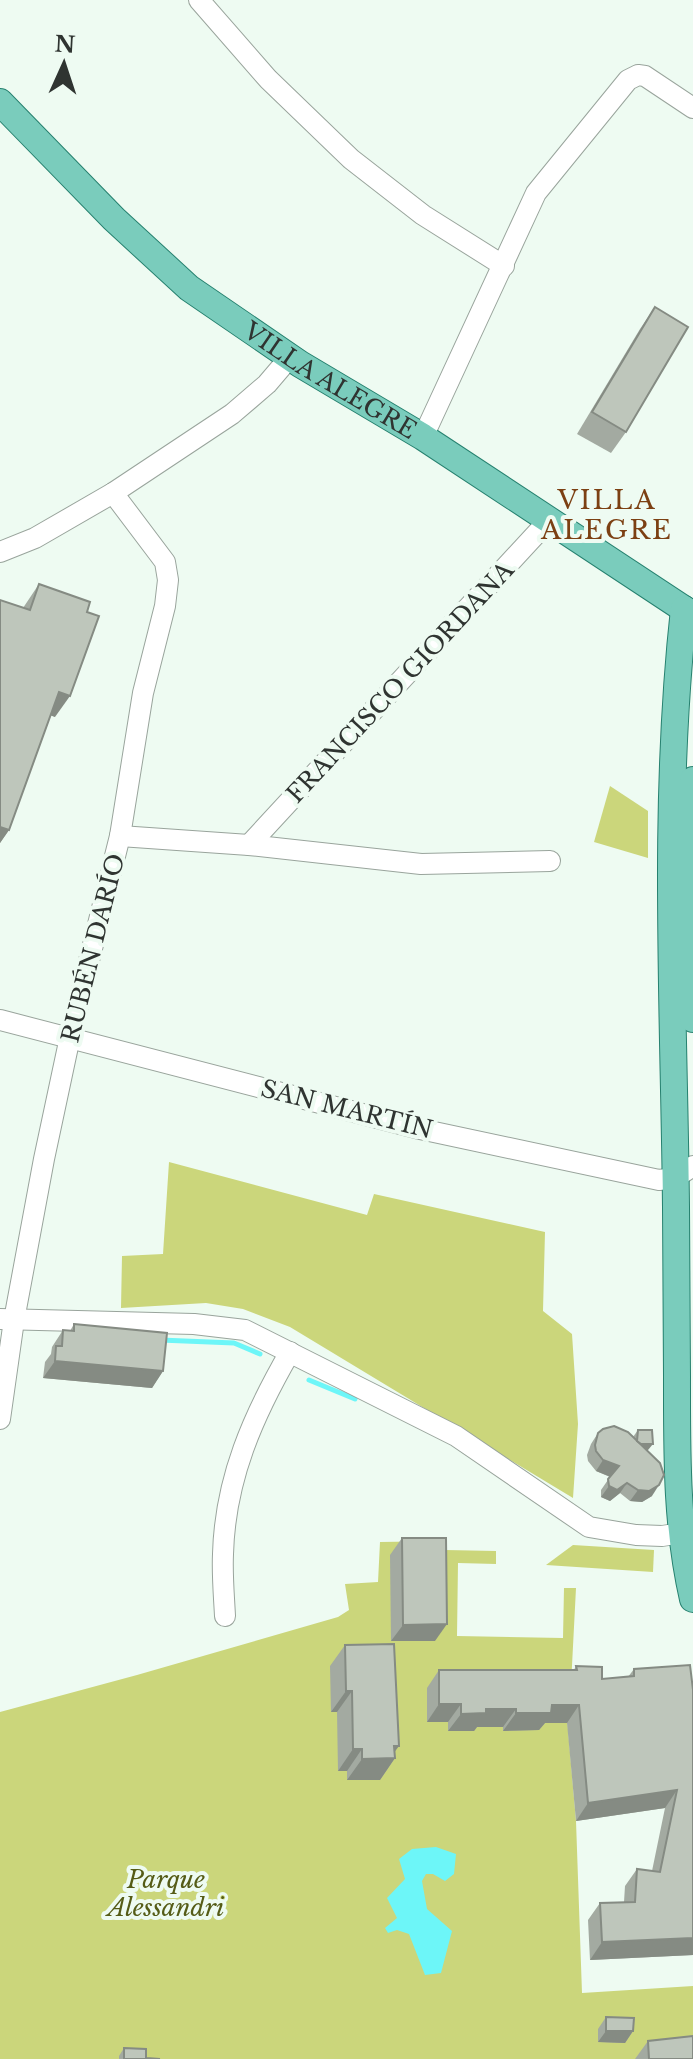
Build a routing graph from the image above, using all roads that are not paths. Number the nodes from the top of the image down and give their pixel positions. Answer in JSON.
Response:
{"nodes":[{"id":1,"x":199,"y":0,"type":"edge"},
{"id":2,"x":0,"y":102,"type":"edge"},
{"id":3,"x":693,"y":108,"type":"edge"},
{"id":4,"x":504,"y":266,"type":"junction"},
{"id":5,"x":290,"y":357,"type":"junction"},
{"id":6,"x":423,"y":437,"type":"junction"},
{"id":7,"x":113,"y":493,"type":"junction"},
{"id":8,"x":550,"y":519,"type":"junction"},
{"id":9,"x":0,"y":552,"type":"edge"},
{"id":10,"x":688,"y":612,"type":"edge"},
{"id":11,"x":684,"y":703,"type":"edge"},
{"id":12,"x":693,"y":780,"type":"edge"},
{"id":13,"x":120,"y":836,"type":"junction"},
{"id":14,"x":249,"y":845,"type":"junction"},
{"id":15,"x":550,"y":861,"type":"dead end"},
{"id":16,"x":693,"y":1019,"type":"edge"},
{"id":17,"x":0,"y":1020,"type":"edge"},
{"id":18,"x":70,"y":1037,"type":"junction"},
{"id":19,"x":684,"y":1172,"type":"edge"},
{"id":20,"x":7,"y":1319,"type":"edge"},
{"id":21,"x":290,"y":1352,"type":"junction"},
{"id":22,"x":0,"y":1419,"type":"edge"},
{"id":23,"x":687,"y":1531,"type":"edge"},
{"id":24,"x":693,"y":1599,"type":"edge"},
{"id":25,"x":225,"y":1616,"type":"dead end"}],
"edges":[{"from":1,"to":4,"type":"street"},
{"from":2,"to":5,"type":"main road","name":"VILLA ALEGRE"},
{"from":3,"to":4,"type":"street"},
{"from":4,"to":6,"type":"street"},
{"from":5,"to":6,"type":"main road","name":"VILLA ALEGRE"},
{"from":5,"to":7,"type":"street"},
{"from":6,"to":8,"type":"main road","name":"VILLA ALEGRE"},
{"from":7,"to":9,"type":"street"},
{"from":7,"to":13,"type":"street","name":"RUBÉN DARÍO"},
{"from":8,"to":10,"type":"main road","name":"VILLA ALEGRE"},
{"from":8,"to":14,"type":"street","name":"FRANCISCO GIORDANA"},
{"from":10,"to":11,"type":"main road"},
{"from":11,"to":19,"type":"main road"},
{"from":12,"to":16,"type":"main road"},
{"from":13,"to":14,"type":"street"},
{"from":13,"to":18,"type":"street","name":"RUBÉN DARÍO"},
{"from":14,"to":15,"type":"street"},
{"from":17,"to":18,"type":"street","name":"SAN MARTÍN"},
{"from":18,"to":19,"type":"street","name":"SAN MARTÍN"},
{"from":18,"to":20,"type":"street","name":"RUBÉN DARÍO"},
{"from":19,"to":23,"type":"main road"},
{"from":20,"to":21,"type":"street"},
{"from":20,"to":22,"type":"street","name":"RUBÉN DARÍO"},
{"from":21,"to":23,"type":"street"},
{"from":21,"to":25,"type":"street"},
{"from":23,"to":24,"type":"main road"}]}
